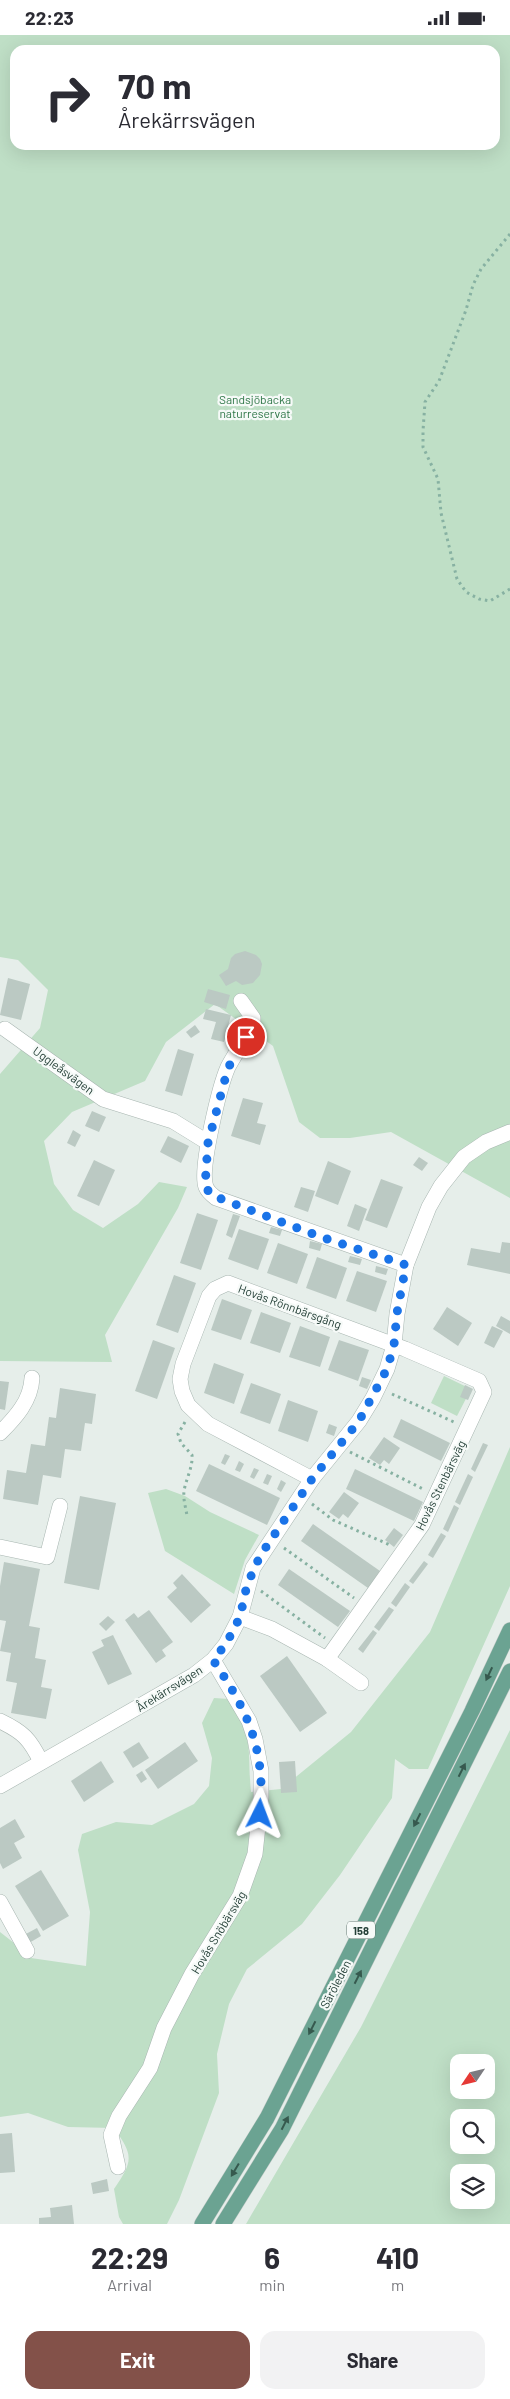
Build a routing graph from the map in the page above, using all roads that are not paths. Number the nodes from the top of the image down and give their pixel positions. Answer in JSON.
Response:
{"nodes":[{"id":1,"x":241,"y":1001,"type":"dead end"},
{"id":2,"x":5,"y":1029,"type":"dead end"},
{"id":3,"x":510,"y":1132,"type":"edge"},
{"id":4,"x":208,"y":1143,"type":"junction"},
{"id":5,"x":406,"y":1265,"type":"junction"},
{"id":6,"x":394,"y":1345,"type":"junction"},
{"id":7,"x":32,"y":1377,"type":"dead end"},
{"id":8,"x":0,"y":1433,"type":"edge"},
{"id":9,"x":312,"y":1479,"type":"junction"},
{"id":10,"x":60,"y":1506,"type":"dead end"},
{"id":11,"x":0,"y":1547,"type":"edge"},
{"id":12,"x":240,"y":1617,"type":"junction"},
{"id":13,"x":510,"y":1630,"type":"edge"},
{"id":14,"x":327,"y":1659,"type":"junction"},
{"id":15,"x":213,"y":1660,"type":"junction"},
{"id":16,"x":510,"y":1671,"type":"edge"},
{"id":17,"x":361,"y":1683,"type":"dead end"},
{"id":18,"x":0,"y":1721,"type":"edge"},
{"id":19,"x":41,"y":1761,"type":"junction"},
{"id":20,"x":0,"y":1786,"type":"edge"},
{"id":21,"x":0,"y":1902,"type":"edge"},
{"id":22,"x":27,"y":1951,"type":"dead end"},
{"id":23,"x":118,"y":2167,"type":"dead end"},
{"id":24,"x":202,"y":2224,"type":"edge"},
{"id":25,"x":223,"y":2224,"type":"edge"}],
"edges":[{"from":1,"to":4,"type":"street"},
{"from":2,"to":4,"type":"street","name":"Uggleåsvägen"},
{"from":3,"to":5,"type":"street","name":"Årekärrsvägen"},
{"from":4,"to":5,"type":"street"},
{"from":5,"to":6,"type":"street","name":"Årekärrsvägen"},
{"from":6,"to":9,"type":"street","name":"Årekärrsvägen"},
{"from":6,"to":9,"type":"street","name":"Hovås Rönnbärsgång"},
{"from":6,"to":14,"type":"street","name":"Hovås Stenbärsväg"},
{"from":7,"to":8,"type":"street"},
{"from":9,"to":12,"type":"street","name":"Årekärrsvägen"},
{"from":10,"to":11,"type":"street"},
{"from":12,"to":14,"type":"street"},
{"from":12,"to":15,"type":"street","name":"Årekärrsvägen"},
{"from":13,"to":24,"type":"main road","name":"Säröleden","number":"158","one_way":true},
{"from":14,"to":17,"type":"street"},
{"from":15,"to":19,"type":"street","name":"Årekärrsvägen"},
{"from":15,"to":23,"type":"street","name":"Hovås Snöbärsväg"},
{"from":25,"to":16,"type":"main road","name":"Säröleden","number":"158","one_way":true},
{"from":18,"to":19,"type":"street"},
{"from":19,"to":20,"type":"street","name":"Årekärrsvägen"},
{"from":21,"to":22,"type":"street"}]}
